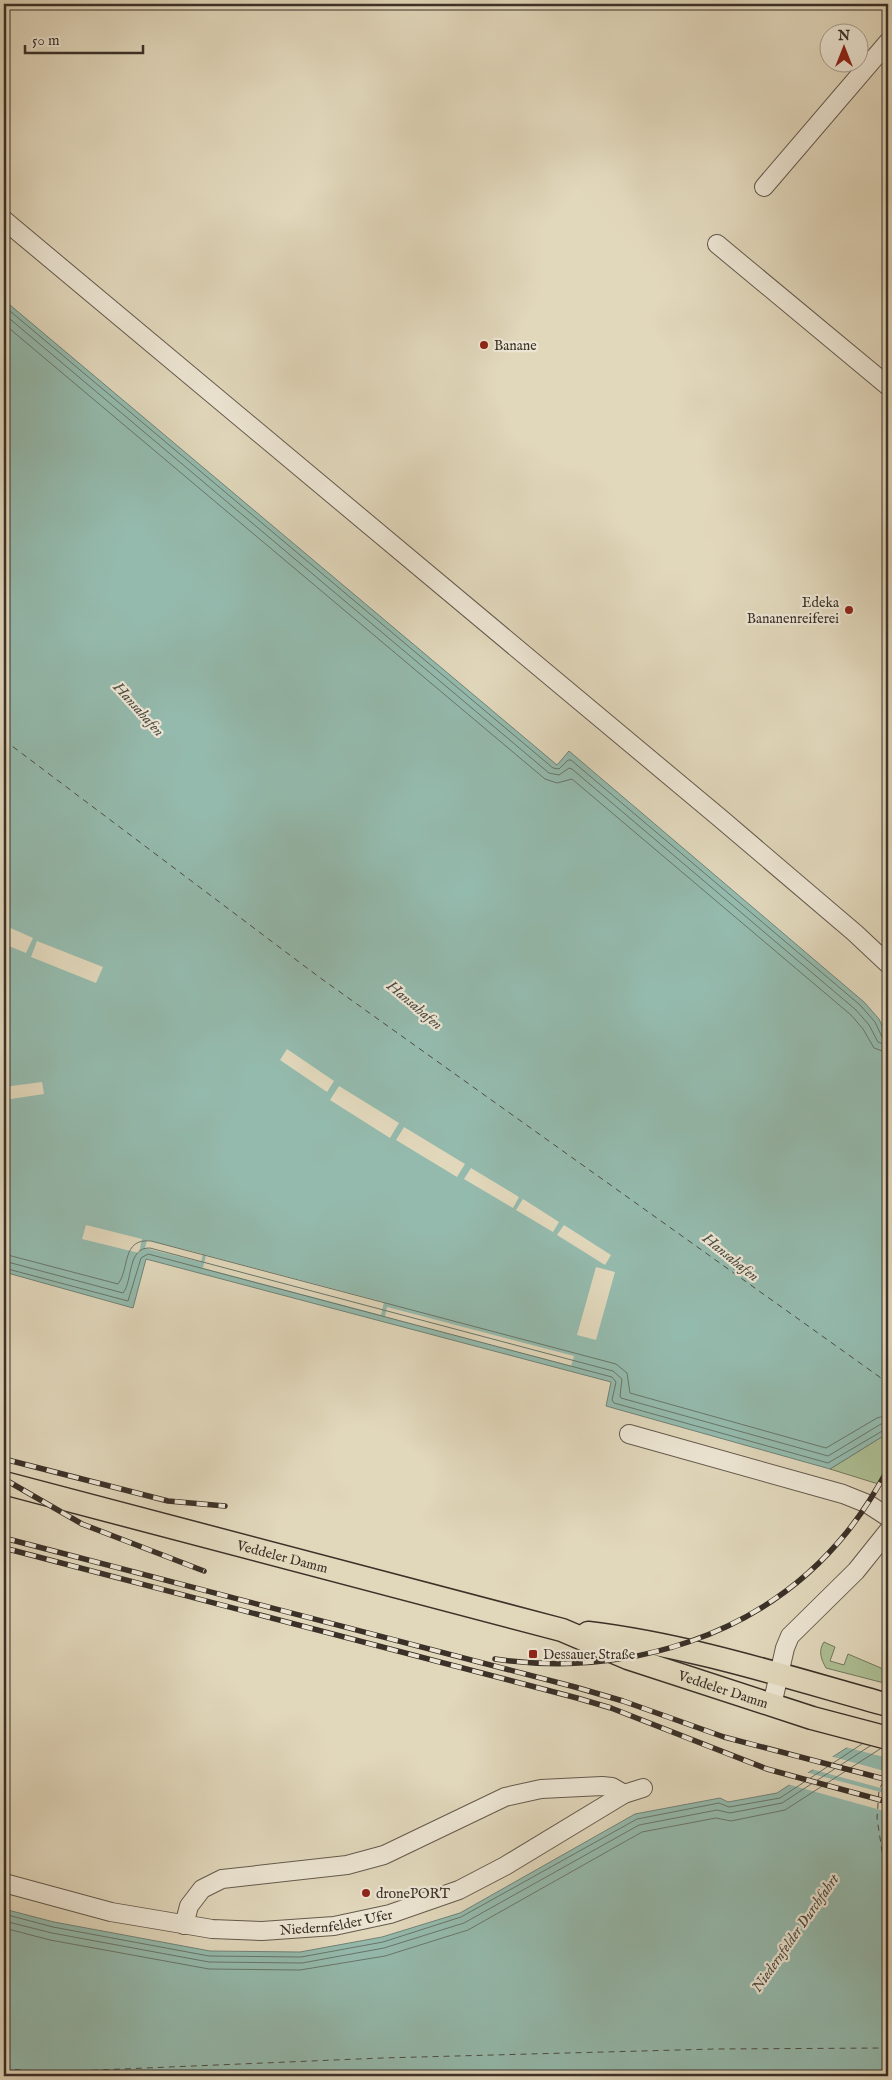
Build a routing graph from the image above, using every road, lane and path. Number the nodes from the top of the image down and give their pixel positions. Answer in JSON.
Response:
{"nodes":[{"id":1,"x":888,"y":42,"type":"edge"},
{"id":2,"x":764,"y":187,"type":"dead end"},
{"id":3,"x":4,"y":220,"type":"edge"},
{"id":4,"x":717,"y":244,"type":"dead end"},
{"id":5,"x":888,"y":386,"type":"edge"},
{"id":6,"x":888,"y":964,"type":"edge"},
{"id":7,"x":629,"y":1434,"type":"dead end"},
{"id":8,"x":4,"y":1483,"type":"edge"},
{"id":9,"x":888,"y":1517,"type":"edge"},
{"id":10,"x":888,"y":1531,"type":"edge"},
{"id":11,"x":562,"y":1630,"type":"junction"},
{"id":12,"x":779,"y":1675,"type":"junction"},
{"id":13,"x":888,"y":1704,"type":"edge"},
{"id":14,"x":772,"y":1705,"type":"junction"},
{"id":15,"x":878,"y":1735,"type":"edge"},
{"id":16,"x":643,"y":1788,"type":"dead end"},
{"id":17,"x":624,"y":1794,"type":"junction"},
{"id":18,"x":4,"y":1883,"type":"edge"},
{"id":19,"x":184,"y":1925,"type":"junction"}],
"edges":[{"from":1,"to":2,"type":"street"},
{"from":3,"to":6,"type":"street"},
{"from":4,"to":5,"type":"street"},
{"from":7,"to":9,"type":"street"},
{"from":8,"to":11,"type":"main road","name":"Veddeler Damm"},
{"from":10,"to":12,"type":"street"},
{"from":11,"to":12,"type":"main road","name":"Veddeler Damm"},
{"from":11,"to":14,"type":"main road","name":"Veddeler Damm"},
{"from":12,"to":13,"type":"main road","name":"Veddeler Damm"},
{"from":12,"to":14,"type":"street"},
{"from":14,"to":15,"type":"main road","name":"Veddeler Damm"},
{"from":16,"to":17,"type":"street","name":"Niedernfelder Ufer"},
{"from":17,"to":19,"type":"street","name":"Niedernfelder Ufer"},
{"from":17,"to":19,"type":"street"},
{"from":18,"to":19,"type":"street","name":"Niedernfelder Ufer"}]}
